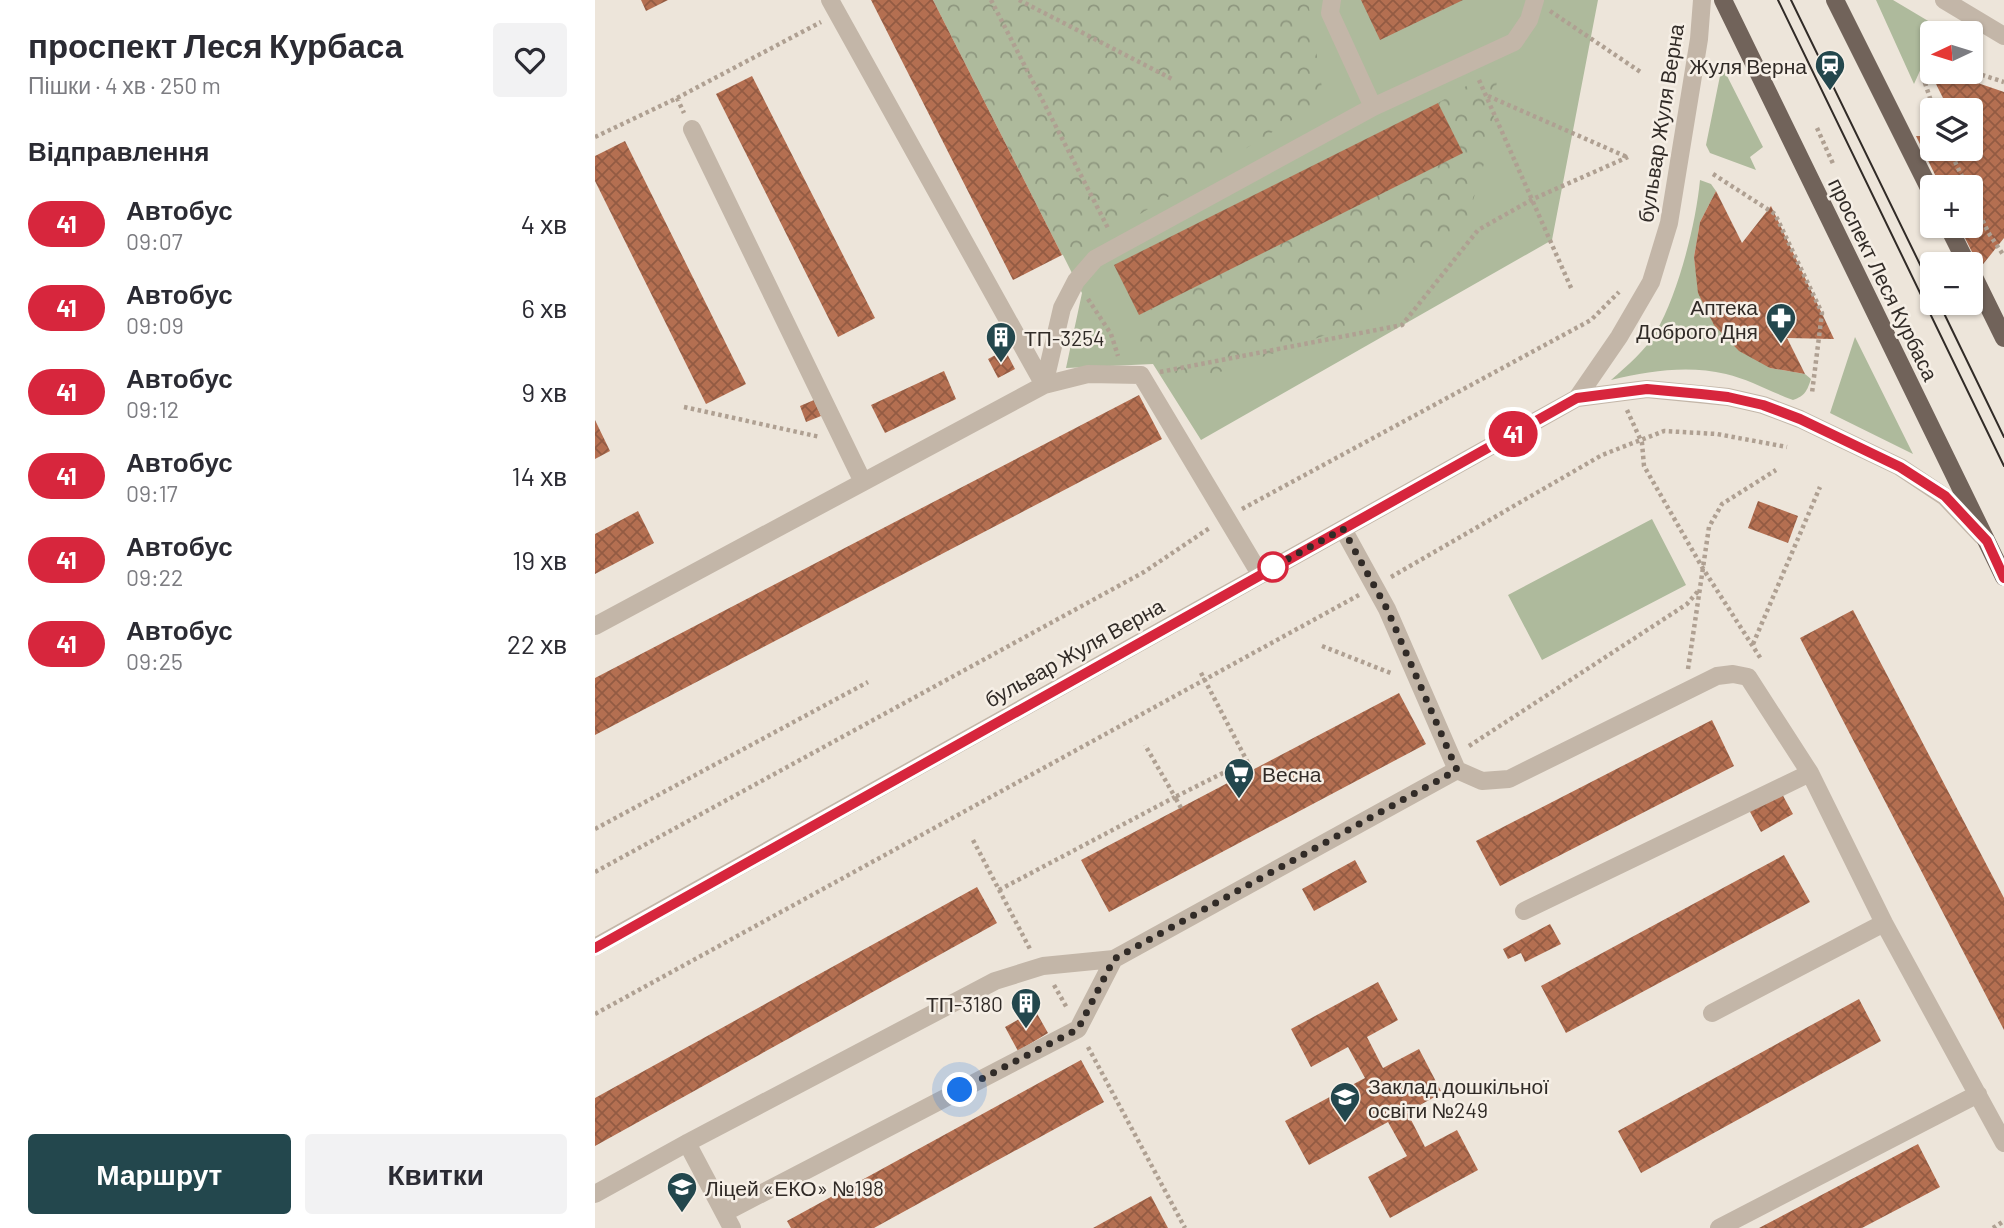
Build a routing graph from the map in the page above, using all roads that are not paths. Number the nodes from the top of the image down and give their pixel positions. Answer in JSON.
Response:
{"nodes":[{"id":1,"x":1332,"y":0,"type":"edge"},
{"id":2,"x":1535,"y":0,"type":"edge"},
{"id":3,"x":1702,"y":0,"type":"edge"},
{"id":4,"x":1723,"y":0,"type":"edge"},
{"id":5,"x":1835,"y":0,"type":"edge"},
{"id":6,"x":1944,"y":0,"type":"edge"},
{"id":7,"x":834,"y":6,"type":"edge"},
{"id":8,"x":2004,"y":36,"type":"edge"},
{"id":9,"x":1373,"y":107,"type":"junction"},
{"id":10,"x":692,"y":130,"type":"dead end"},
{"id":11,"x":1922,"y":175,"type":"edge"},
{"id":12,"x":1983,"y":295,"type":"edge"},
{"id":13,"x":2004,"y":338,"type":"edge"},
{"id":14,"x":1044,"y":385,"type":"junction"},
{"id":15,"x":1577,"y":398,"type":"junction"},
{"id":16,"x":863,"y":482,"type":"junction"},
{"id":17,"x":1343,"y":529,"type":"junction"},
{"id":18,"x":1987,"y":541,"type":"junction"},
{"id":19,"x":1260,"y":574,"type":"junction"},
{"id":20,"x":2004,"y":578,"type":"edge"},
{"id":21,"x":595,"y":625,"type":"edge"},
{"id":22,"x":1454,"y":764,"type":"junction"},
{"id":23,"x":1810,"y":773,"type":"junction"},
{"id":24,"x":1524,"y":911,"type":"dead end"},
{"id":25,"x":1884,"y":923,"type":"junction"},
{"id":26,"x":595,"y":947,"type":"edge"},
{"id":27,"x":1114,"y":959,"type":"junction"},
{"id":28,"x":1712,"y":1013,"type":"dead end"},
{"id":29,"x":1978,"y":1094,"type":"junction"},
{"id":30,"x":687,"y":1143,"type":"junction"},
{"id":31,"x":2004,"y":1143,"type":"edge"},
{"id":32,"x":595,"y":1194,"type":"edge"},
{"id":33,"x":728,"y":1220,"type":"edge"},
{"id":34,"x":1719,"y":1228,"type":"edge"}],
"edges":[{"from":1,"to":9,"type":"street"},
{"from":2,"to":9,"type":"street"},
{"from":3,"to":15,"type":"street","name":"бульвар Жуля Верна"},
{"from":4,"to":18,"type":"main road","name":"проспект Леся Курбаса"},
{"from":5,"to":11,"type":"main road"},
{"from":6,"to":8,"type":"street"},
{"from":7,"to":14,"type":"street"},
{"from":9,"to":14,"type":"street"},
{"from":10,"to":16,"type":"street"},
{"from":12,"to":13,"type":"main road"},
{"from":14,"to":16,"type":"street"},
{"from":14,"to":19,"type":"street"},
{"from":15,"to":17,"type":"street","name":"бульвар Жуля Верна"},
{"from":15,"to":18,"type":"street","name":"бульвар Жуля Верна"},
{"from":16,"to":21,"type":"street"},
{"from":17,"to":19,"type":"street","name":"бульвар Жуля Верна"},
{"from":17,"to":22,"type":"street"},
{"from":18,"to":20,"type":"main road","name":"проспект Леся Курбаса"},
{"from":19,"to":26,"type":"street","name":"бульвар Жуля Верна"},
{"from":22,"to":23,"type":"street"},
{"from":22,"to":27,"type":"street"},
{"from":23,"to":24,"type":"street"},
{"from":23,"to":25,"type":"street"},
{"from":25,"to":28,"type":"street"},
{"from":25,"to":29,"type":"street"},
{"from":27,"to":30,"type":"street"},
{"from":27,"to":33,"type":"street"},
{"from":29,"to":31,"type":"street"},
{"from":29,"to":34,"type":"street"},
{"from":30,"to":32,"type":"street"},
{"from":30,"to":33,"type":"street"}]}
